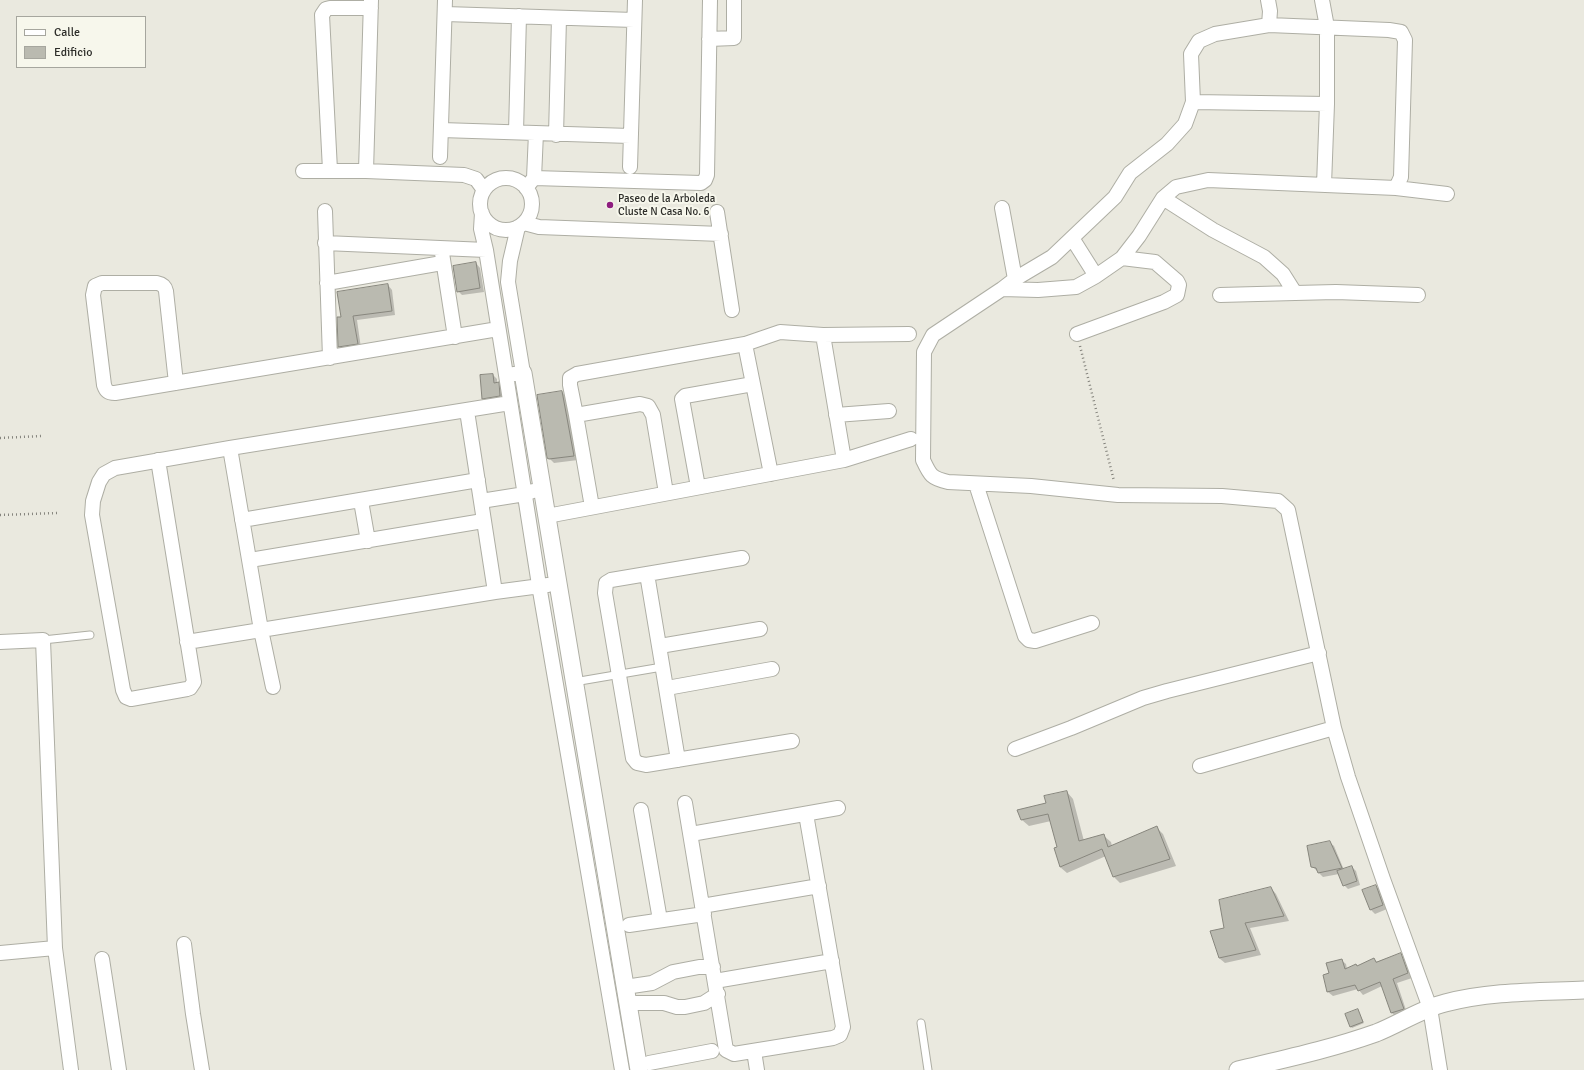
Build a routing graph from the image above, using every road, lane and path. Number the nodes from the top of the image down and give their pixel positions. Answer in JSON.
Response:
{"nodes":[{"id":1,"x":635,"y":0,"type":"edge"},
{"id":2,"x":710,"y":0,"type":"edge"},
{"id":3,"x":734,"y":0,"type":"edge"},
{"id":4,"x":1268,"y":0,"type":"edge"},
{"id":5,"x":1322,"y":0,"type":"edge"},
{"id":6,"x":371,"y":4,"type":"edge"},
{"id":7,"x":445,"y":7,"type":"edge"},
{"id":8,"x":519,"y":16,"type":"junction"},
{"id":9,"x":559,"y":18,"type":"junction"},
{"id":10,"x":634,"y":20,"type":"junction"},
{"id":11,"x":1269,"y":25,"type":"junction"},
{"id":12,"x":1327,"y":27,"type":"junction"},
{"id":13,"x":709,"y":39,"type":"junction"},
{"id":14,"x":1193,"y":102,"type":"junction"},
{"id":15,"x":1327,"y":104,"type":"junction"},
{"id":16,"x":441,"y":130,"type":"junction"},
{"id":17,"x":516,"y":132,"type":"junction"},
{"id":18,"x":536,"y":133,"type":"junction"},
{"id":19,"x":556,"y":135,"type":"junction"},
{"id":20,"x":630,"y":136,"type":"junction"},
{"id":21,"x":440,"y":157,"type":"dead end"},
{"id":22,"x":630,"y":167,"type":"dead end"},
{"id":23,"x":302,"y":170,"type":"dead end"},
{"id":24,"x":330,"y":170,"type":"junction"},
{"id":25,"x":366,"y":171,"type":"junction"},
{"id":26,"x":530,"y":183,"type":"junction"},
{"id":27,"x":1324,"y":185,"type":"junction"},
{"id":28,"x":1396,"y":188,"type":"junction"},
{"id":29,"x":484,"y":190,"type":"junction"},
{"id":30,"x":1447,"y":194,"type":"dead end"},
{"id":31,"x":1163,"y":198,"type":"junction"},
{"id":32,"x":1002,"y":208,"type":"dead end"},
{"id":33,"x":325,"y":211,"type":"dead end"},
{"id":34,"x":717,"y":212,"type":"dead end"},
{"id":35,"x":482,"y":213,"type":"junction"},
{"id":36,"x":521,"y":225,"type":"junction"},
{"id":37,"x":720,"y":234,"type":"junction"},
{"id":38,"x":1072,"y":238,"type":"junction"},
{"id":39,"x":325,"y":243,"type":"junction"},
{"id":40,"x":486,"y":250,"type":"junction"},
{"id":41,"x":442,"y":256,"type":"junction"},
{"id":42,"x":1122,"y":258,"type":"junction"},
{"id":43,"x":1096,"y":276,"type":"junction"},
{"id":44,"x":1015,"y":279,"type":"junction"},
{"id":45,"x":327,"y":283,"type":"junction"},
{"id":46,"x":1002,"y":289,"type":"junction"},
{"id":47,"x":1295,"y":293,"type":"junction"},
{"id":48,"x":1220,"y":295,"type":"dead end"},
{"id":49,"x":1418,"y":295,"type":"dead end"},
{"id":50,"x":732,"y":310,"type":"dead end"},
{"id":51,"x":498,"y":329,"type":"junction"},
{"id":52,"x":823,"y":334,"type":"junction"},
{"id":53,"x":909,"y":334,"type":"dead end"},
{"id":54,"x":1077,"y":334,"type":"joint"},
{"id":55,"x":455,"y":337,"type":"junction"},
{"id":56,"x":745,"y":344,"type":"junction"},
{"id":57,"x":330,"y":358,"type":"junction"},
{"id":58,"x":514,"y":374,"type":"junction"},
{"id":59,"x":176,"y":383,"type":"junction"},
{"id":60,"x":753,"y":384,"type":"junction"},
{"id":61,"x":510,"y":403,"type":"junction"},
{"id":62,"x":466,"y":410,"type":"junction"},
{"id":63,"x":889,"y":411,"type":"dead end"},
{"id":64,"x":576,"y":415,"type":"junction"},
{"id":65,"x":836,"y":415,"type":"junction"},
{"id":66,"x":41,"y":436,"type":"dead end"},
{"id":67,"x":0,"y":438,"type":"edge"},
{"id":68,"x":911,"y":439,"type":"dead end"},
{"id":69,"x":230,"y":448,"type":"junction"},
{"id":70,"x":158,"y":460,"type":"junction"},
{"id":71,"x":844,"y":460,"type":"junction"},
{"id":72,"x":771,"y":474,"type":"junction"},
{"id":73,"x":478,"y":480,"type":"junction"},
{"id":74,"x":976,"y":484,"type":"junction"},
{"id":75,"x":698,"y":486,"type":"junction"},
{"id":76,"x":542,"y":487,"type":"junction"},
{"id":77,"x":666,"y":493,"type":"junction"},
{"id":78,"x":525,"y":494,"type":"junction"},
{"id":79,"x":1118,"y":495,"type":"junction"},
{"id":80,"x":361,"y":501,"type":"junction"},
{"id":81,"x":481,"y":501,"type":"junction"},
{"id":82,"x":592,"y":507,"type":"junction"},
{"id":83,"x":58,"y":513,"type":"dead end"},
{"id":84,"x":0,"y":515,"type":"edge"},
{"id":85,"x":547,"y":516,"type":"junction"},
{"id":86,"x":242,"y":520,"type":"junction"},
{"id":87,"x":483,"y":521,"type":"junction"},
{"id":88,"x":368,"y":541,"type":"junction"},
{"id":89,"x":742,"y":558,"type":"dead end"},
{"id":90,"x":250,"y":560,"type":"junction"},
{"id":91,"x":647,"y":574,"type":"junction"},
{"id":92,"x":558,"y":584,"type":"junction"},
{"id":93,"x":539,"y":585,"type":"junction"},
{"id":94,"x":495,"y":592,"type":"junction"},
{"id":95,"x":1092,"y":623,"type":"dead end"},
{"id":96,"x":760,"y":629,"type":"dead end"},
{"id":97,"x":261,"y":630,"type":"junction"},
{"id":98,"x":90,"y":635,"type":"dead end"},
{"id":99,"x":43,"y":640,"type":"junction"},
{"id":100,"x":0,"y":642,"type":"edge"},
{"id":101,"x":187,"y":642,"type":"junction"},
{"id":102,"x":660,"y":646,"type":"junction"},
{"id":103,"x":1319,"y":653,"type":"junction"},
{"id":104,"x":662,"y":667,"type":"junction"},
{"id":105,"x":772,"y":669,"type":"dead end"},
{"id":106,"x":618,"y":674,"type":"junction"},
{"id":107,"x":574,"y":682,"type":"junction"},
{"id":108,"x":273,"y":687,"type":"dead end"},
{"id":109,"x":667,"y":688,"type":"junction"},
{"id":110,"x":1334,"y":728,"type":"junction"},
{"id":111,"x":792,"y":741,"type":"dead end"},
{"id":112,"x":1015,"y":749,"type":"dead end"},
{"id":113,"x":678,"y":760,"type":"junction"},
{"id":114,"x":1200,"y":766,"type":"dead end"},
{"id":115,"x":685,"y":802,"type":"dead end"},
{"id":116,"x":838,"y":808,"type":"dead end"},
{"id":117,"x":641,"y":810,"type":"dead end"},
{"id":118,"x":806,"y":814,"type":"junction"},
{"id":119,"x":691,"y":834,"type":"junction"},
{"id":120,"x":819,"y":886,"type":"junction"},
{"id":121,"x":703,"y":910,"type":"junction"},
{"id":122,"x":660,"y":920,"type":"junction"},
{"id":123,"x":629,"y":925,"type":"dead end"},
{"id":124,"x":184,"y":944,"type":"dead end"},
{"id":125,"x":55,"y":948,"type":"junction"},
{"id":126,"x":0,"y":953,"type":"edge"},
{"id":127,"x":102,"y":959,"type":"dead end"},
{"id":128,"x":832,"y":961,"type":"junction"},
{"id":129,"x":713,"y":967,"type":"junction"},
{"id":130,"x":716,"y":987,"type":"junction"},
{"id":131,"x":1584,"y":990,"type":"edge"},
{"id":132,"x":626,"y":995,"type":"junction"},
{"id":133,"x":1430,"y":1008,"type":"junction"},
{"id":134,"x":920,"y":1023,"type":"dead end"},
{"id":135,"x":712,"y":1051,"type":"dead end"},
{"id":136,"x":754,"y":1051,"type":"junction"},
{"id":137,"x":683,"y":1063,"type":"edge"},
{"id":138,"x":644,"y":1066,"type":"edge"},
{"id":139,"x":71,"y":1070,"type":"edge"},
{"id":140,"x":119,"y":1070,"type":"edge"},
{"id":141,"x":202,"y":1070,"type":"edge"},
{"id":142,"x":622,"y":1070,"type":"edge"},
{"id":143,"x":757,"y":1070,"type":"edge"},
{"id":144,"x":928,"y":1070,"type":"edge"},
{"id":145,"x":1238,"y":1070,"type":"edge"},
{"id":146,"x":1440,"y":1070,"type":"edge"}],
"edges":[{"from":1,"to":10,"type":"street"},
{"from":2,"to":13,"type":"street"},
{"from":3,"to":13,"type":"street"},
{"from":4,"to":11,"type":"street"},
{"from":5,"to":12,"type":"street"},
{"from":6,"to":24,"type":"street"},
{"from":6,"to":25,"type":"street"},
{"from":7,"to":8,"type":"street"},
{"from":7,"to":16,"type":"street"},
{"from":8,"to":9,"type":"street"},
{"from":8,"to":17,"type":"street"},
{"from":9,"to":10,"type":"street"},
{"from":9,"to":19,"type":"street"},
{"from":10,"to":20,"type":"street"},
{"from":11,"to":12,"type":"street"},
{"from":11,"to":14,"type":"street"},
{"from":12,"to":15,"type":"street"},
{"from":12,"to":28,"type":"street"},
{"from":13,"to":26,"type":"street"},
{"from":14,"to":15,"type":"street"},
{"from":14,"to":38,"type":"street"},
{"from":15,"to":27,"type":"street"},
{"from":16,"to":17,"type":"street"},
{"from":16,"to":21,"type":"street"},
{"from":17,"to":18,"type":"street"},
{"from":18,"to":19,"type":"street"},
{"from":18,"to":26,"type":"street"},
{"from":19,"to":20,"type":"street"},
{"from":20,"to":22,"type":"street"},
{"from":23,"to":24,"type":"street"},
{"from":24,"to":25,"type":"street"},
{"from":25,"to":29,"type":"street"},
{"from":26,"to":29,"type":"street"},
{"from":26,"to":36,"type":"street"},
{"from":27,"to":28,"type":"street"},
{"from":27,"to":31,"type":"street"},
{"from":28,"to":30,"type":"street"},
{"from":29,"to":35,"type":"street"},
{"from":31,"to":42,"type":"street"},
{"from":31,"to":47,"type":"street"},
{"from":32,"to":44,"type":"street"},
{"from":33,"to":39,"type":"street"},
{"from":34,"to":37,"type":"street"},
{"from":35,"to":36,"type":"street"},
{"from":35,"to":40,"type":"street"},
{"from":36,"to":37,"type":"street"},
{"from":36,"to":58,"type":"street"},
{"from":37,"to":50,"type":"street"},
{"from":38,"to":43,"type":"street"},
{"from":38,"to":44,"type":"street"},
{"from":39,"to":41,"type":"street"},
{"from":39,"to":45,"type":"street"},
{"from":40,"to":41,"type":"street"},
{"from":40,"to":51,"type":"street"},
{"from":41,"to":45,"type":"street"},
{"from":41,"to":55,"type":"street"},
{"from":42,"to":43,"type":"street"},
{"from":42,"to":54,"type":"street"},
{"from":43,"to":46,"type":"street"},
{"from":44,"to":46,"type":"street"},
{"from":45,"to":57,"type":"street"},
{"from":46,"to":74,"type":"street"},
{"from":47,"to":48,"type":"street"},
{"from":47,"to":49,"type":"street"},
{"from":51,"to":55,"type":"street"},
{"from":51,"to":58,"type":"street"},
{"from":52,"to":53,"type":"street"},
{"from":52,"to":56,"type":"street"},
{"from":52,"to":65,"type":"street"},
{"from":54,"to":79,"type":"path"},
{"from":55,"to":57,"type":"street"},
{"from":56,"to":60,"type":"street"},
{"from":56,"to":64,"type":"street"},
{"from":57,"to":59,"type":"street"},
{"from":58,"to":61,"type":"street"},
{"from":58,"to":76,"type":"street"},
{"from":59,"to":59,"type":"street"},
{"from":60,"to":72,"type":"street"},
{"from":60,"to":75,"type":"street"},
{"from":61,"to":62,"type":"street"},
{"from":61,"to":78,"type":"street"},
{"from":62,"to":69,"type":"street"},
{"from":62,"to":73,"type":"street"},
{"from":63,"to":65,"type":"street"},
{"from":64,"to":77,"type":"street"},
{"from":64,"to":82,"type":"street"},
{"from":65,"to":71,"type":"street"},
{"from":66,"to":67,"type":"path"},
{"from":68,"to":71,"type":"street"},
{"from":69,"to":70,"type":"street"},
{"from":69,"to":86,"type":"street"},
{"from":70,"to":101,"type":"street"},
{"from":70,"to":101,"type":"street"},
{"from":71,"to":72,"type":"street"},
{"from":72,"to":75,"type":"street"},
{"from":73,"to":80,"type":"street"},
{"from":73,"to":81,"type":"street"},
{"from":74,"to":79,"type":"street"},
{"from":74,"to":95,"type":"street"},
{"from":75,"to":77,"type":"street"},
{"from":76,"to":78,"type":"street"},
{"from":76,"to":85,"type":"street"},
{"from":77,"to":82,"type":"street"},
{"from":78,"to":81,"type":"street"},
{"from":78,"to":93,"type":"street"},
{"from":79,"to":103,"type":"street"},
{"from":80,"to":86,"type":"street"},
{"from":80,"to":88,"type":"street"},
{"from":81,"to":87,"type":"street"},
{"from":82,"to":85,"type":"street"},
{"from":83,"to":84,"type":"path"},
{"from":85,"to":92,"type":"street"},
{"from":86,"to":90,"type":"street"},
{"from":87,"to":88,"type":"street"},
{"from":87,"to":94,"type":"street"},
{"from":88,"to":90,"type":"street"},
{"from":89,"to":91,"type":"street"},
{"from":90,"to":97,"type":"street"},
{"from":91,"to":102,"type":"street"},
{"from":91,"to":106,"type":"street"},
{"from":92,"to":93,"type":"street"},
{"from":92,"to":107,"type":"street"},
{"from":93,"to":94,"type":"street"},
{"from":93,"to":142,"type":"street"},
{"from":94,"to":97,"type":"street"},
{"from":96,"to":102,"type":"street"},
{"from":97,"to":101,"type":"street"},
{"from":97,"to":108,"type":"street"},
{"from":98,"to":99,"type":"lane"},
{"from":99,"to":100,"type":"street"},
{"from":99,"to":125,"type":"street"},
{"from":102,"to":104,"type":"street"},
{"from":103,"to":110,"type":"street"},
{"from":103,"to":112,"type":"street"},
{"from":104,"to":106,"type":"lane"},
{"from":104,"to":109,"type":"street"},
{"from":105,"to":109,"type":"street"},
{"from":106,"to":107,"type":"lane"},
{"from":106,"to":113,"type":"street"},
{"from":107,"to":132,"type":"street"},
{"from":109,"to":113,"type":"street"},
{"from":110,"to":114,"type":"street"},
{"from":110,"to":133,"type":"street"},
{"from":111,"to":113,"type":"street"},
{"from":115,"to":119,"type":"street"},
{"from":116,"to":118,"type":"street"},
{"from":117,"to":122,"type":"street"},
{"from":118,"to":119,"type":"street"},
{"from":118,"to":120,"type":"street"},
{"from":119,"to":121,"type":"street"},
{"from":120,"to":121,"type":"street"},
{"from":120,"to":128,"type":"street"},
{"from":121,"to":122,"type":"street"},
{"from":121,"to":129,"type":"street"},
{"from":122,"to":123,"type":"street"},
{"from":124,"to":141,"type":"street"},
{"from":125,"to":126,"type":"street"},
{"from":125,"to":139,"type":"street"},
{"from":127,"to":140,"type":"street"},
{"from":128,"to":130,"type":"street"},
{"from":128,"to":136,"type":"street"},
{"from":129,"to":130,"type":"street"},
{"from":129,"to":132,"type":"street"},
{"from":130,"to":132,"type":"street"},
{"from":130,"to":136,"type":"street"},
{"from":131,"to":133,"type":"street"},
{"from":132,"to":138,"type":"street"},
{"from":133,"to":145,"type":"street"},
{"from":133,"to":146,"type":"street"},
{"from":134,"to":144,"type":"lane"},
{"from":135,"to":137,"type":"street"},
{"from":136,"to":143,"type":"street"},
{"from":137,"to":138,"type":"street"}]}
